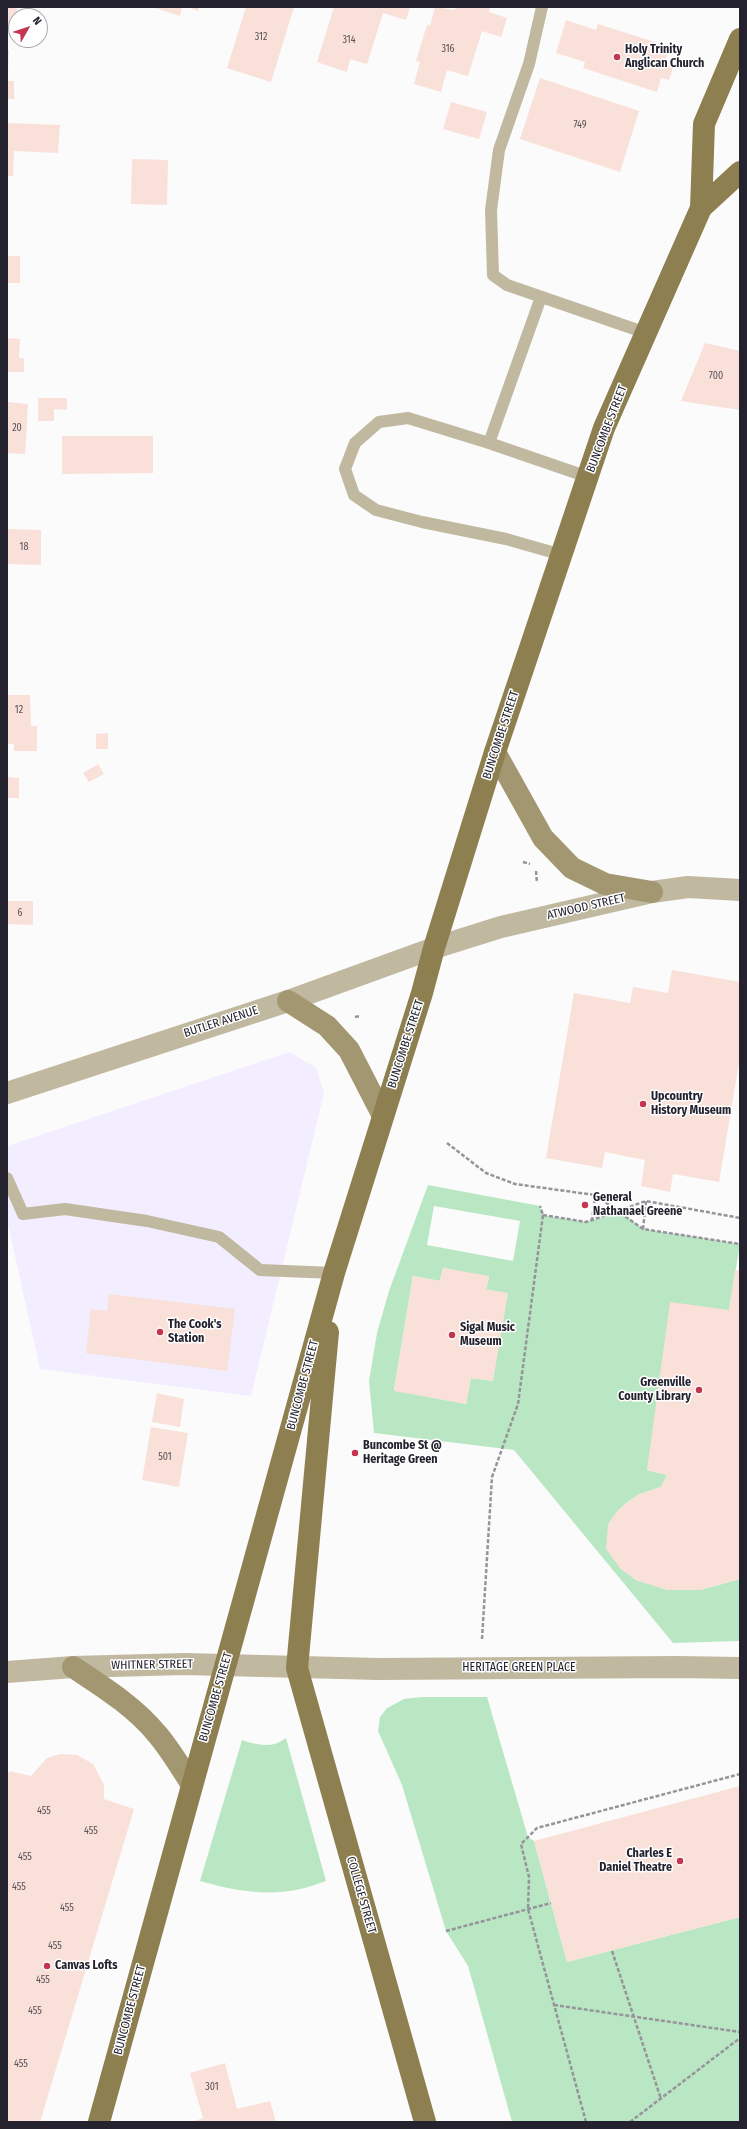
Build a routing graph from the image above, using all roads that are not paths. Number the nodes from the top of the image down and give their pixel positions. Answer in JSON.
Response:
{"nodes":[{"id":1,"x":542,"y":7,"type":"edge"},
{"id":2,"x":740,"y":39,"type":"edge"},
{"id":3,"x":740,"y":172,"type":"edge"},
{"id":4,"x":701,"y":208,"type":"junction"},
{"id":5,"x":541,"y":297,"type":"junction"},
{"id":6,"x":646,"y":333,"type":"junction"},
{"id":7,"x":488,"y":443,"type":"junction"},
{"id":8,"x":588,"y":477,"type":"junction"},
{"id":9,"x":562,"y":555,"type":"junction"},
{"id":10,"x":494,"y":752,"type":"junction"},
{"id":11,"x":740,"y":890,"type":"edge"},
{"id":12,"x":652,"y":892,"type":"junction"},
{"id":13,"x":434,"y":948,"type":"junction"},
{"id":14,"x":288,"y":1001,"type":"junction"},
{"id":15,"x":7,"y":1093,"type":"edge"},
{"id":16,"x":382,"y":1116,"type":"junction"},
{"id":17,"x":7,"y":1178,"type":"edge"},
{"id":18,"x":334,"y":1273,"type":"junction"},
{"id":19,"x":224,"y":1666,"type":"junction"},
{"id":20,"x":73,"y":1667,"type":"junction"},
{"id":21,"x":297,"y":1668,"type":"junction"},
{"id":22,"x":740,"y":1668,"type":"edge"},
{"id":23,"x":7,"y":1672,"type":"edge"},
{"id":24,"x":192,"y":1785,"type":"junction"},
{"id":25,"x":99,"y":2122,"type":"edge"},
{"id":26,"x":425,"y":2122,"type":"edge"}],
"edges":[{"from":1,"to":5,"type":"lane"},
{"from":2,"to":4,"type":"main road","name":"BUNCOMBE STREET"},
{"from":3,"to":4,"type":"main road","name":"BUNCOMBE STREET"},
{"from":4,"to":6,"type":"main road","name":"BUNCOMBE STREET"},
{"from":5,"to":6,"type":"lane"},
{"from":5,"to":7,"type":"lane"},
{"from":6,"to":8,"type":"main road","name":"BUNCOMBE STREET"},
{"from":7,"to":8,"type":"lane"},
{"from":7,"to":9,"type":"lane"},
{"from":8,"to":9,"type":"main road","name":"BUNCOMBE STREET"},
{"from":9,"to":10,"type":"main road","name":"BUNCOMBE STREET"},
{"from":10,"to":12,"type":"main road"},
{"from":10,"to":13,"type":"main road","name":"BUNCOMBE STREET"},
{"from":11,"to":12,"type":"street","name":"ATWOOD STREET"},
{"from":12,"to":13,"type":"street","name":"ATWOOD STREET"},
{"from":13,"to":14,"type":"street","name":"BUTLER AVENUE"},
{"from":13,"to":16,"type":"main road","name":"BUNCOMBE STREET"},
{"from":14,"to":15,"type":"street","name":"BUTLER AVENUE"},
{"from":14,"to":16,"type":"main road"},
{"from":16,"to":18,"type":"main road","name":"BUNCOMBE STREET"},
{"from":17,"to":18,"type":"lane"},
{"from":18,"to":19,"type":"main road","name":"BUNCOMBE STREET"},
{"from":18,"to":21,"type":"main road","name":"BUNCOMBE STREET"},
{"from":19,"to":20,"type":"street","name":"WHITNER STREET"},
{"from":19,"to":21,"type":"street","name":"WHITNER STREET"},
{"from":19,"to":24,"type":"main road","name":"BUNCOMBE STREET"},
{"from":20,"to":23,"type":"street","name":"WHITNER STREET"},
{"from":20,"to":24,"type":"main road"},
{"from":21,"to":22,"type":"street","name":"HERITAGE GREEN PLACE"},
{"from":21,"to":26,"type":"main road","name":"COLLEGE STREET"},
{"from":24,"to":25,"type":"main road","name":"BUNCOMBE STREET"}]}
